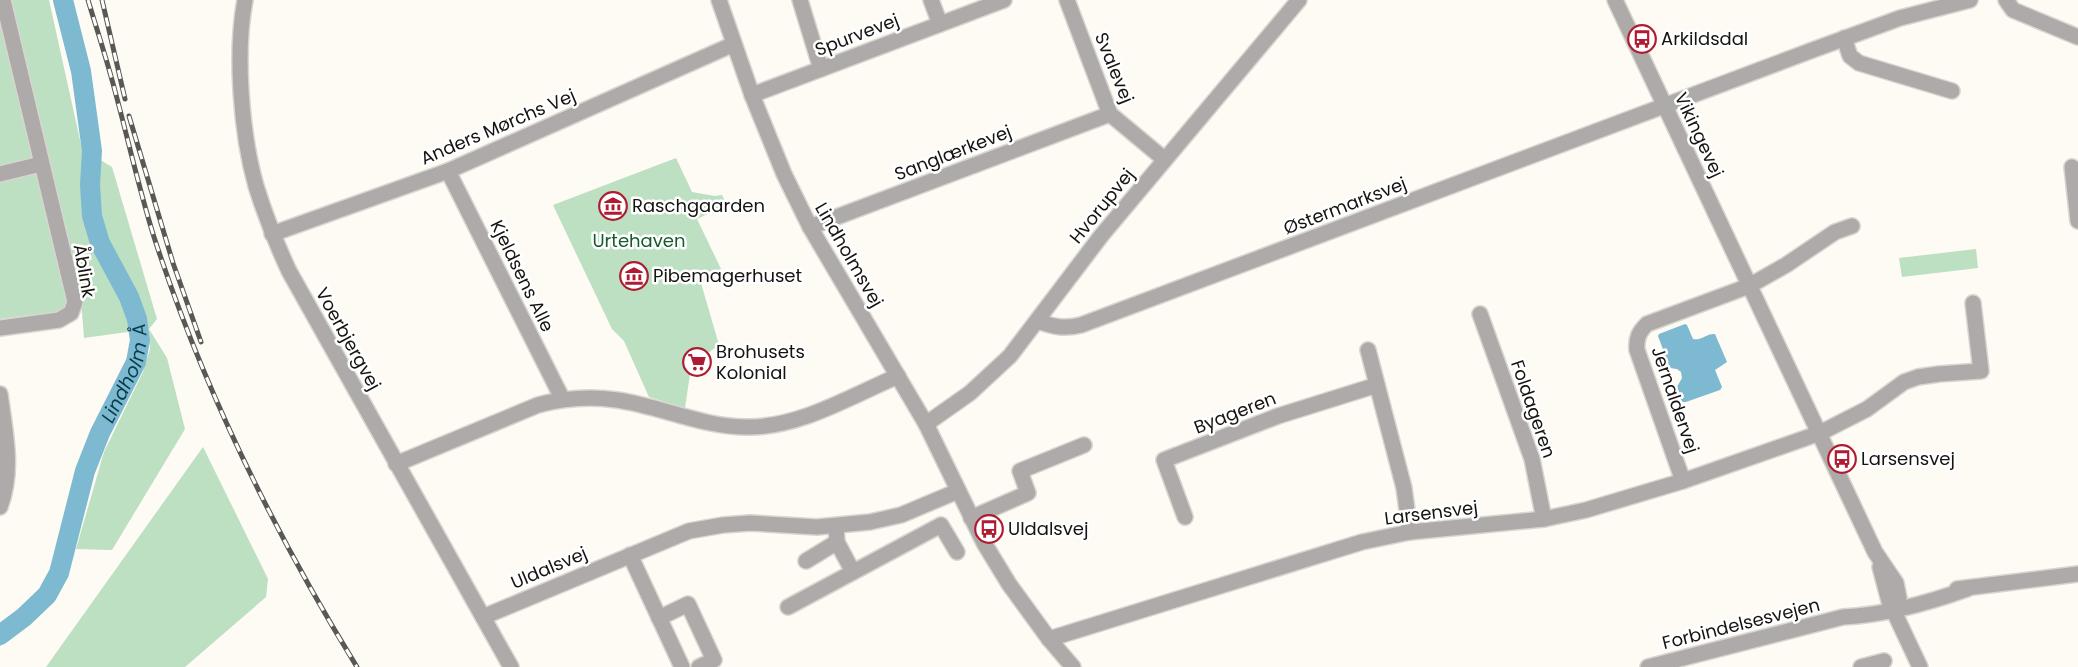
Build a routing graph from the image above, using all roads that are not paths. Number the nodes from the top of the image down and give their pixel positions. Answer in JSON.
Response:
{"nodes":[{"id":1,"x":4,"y":0,"type":"edge"},
{"id":2,"x":245,"y":0,"type":"edge"},
{"id":3,"x":719,"y":0,"type":"edge"},
{"id":4,"x":800,"y":0,"type":"edge"},
{"id":5,"x":931,"y":0,"type":"edge"},
{"id":6,"x":1004,"y":0,"type":"edge"},
{"id":7,"x":1067,"y":0,"type":"edge"},
{"id":8,"x":1299,"y":0,"type":"edge"},
{"id":9,"x":1615,"y":0,"type":"edge"},
{"id":10,"x":1970,"y":0,"type":"edge"},
{"id":11,"x":2006,"y":0,"type":"edge"},
{"id":12,"x":940,"y":24,"type":"junction"},
{"id":13,"x":2078,"y":37,"type":"edge"},
{"id":14,"x":1844,"y":38,"type":"junction"},
{"id":15,"x":734,"y":44,"type":"junction"},
{"id":16,"x":7,"y":46,"type":"edge"},
{"id":17,"x":821,"y":69,"type":"junction"},
{"id":18,"x":1952,"y":92,"type":"dead end"},
{"id":19,"x":752,"y":94,"type":"junction"},
{"id":20,"x":1665,"y":106,"type":"junction"},
{"id":21,"x":1110,"y":114,"type":"junction"},
{"id":22,"x":1164,"y":159,"type":"junction"},
{"id":23,"x":41,"y":164,"type":"junction"},
{"id":24,"x":2072,"y":167,"type":"dead end"},
{"id":25,"x":448,"y":171,"type":"junction"},
{"id":26,"x":0,"y":174,"type":"edge"},
{"id":27,"x":2078,"y":221,"type":"edge"},
{"id":28,"x":1852,"y":226,"type":"dead end"},
{"id":29,"x":810,"y":227,"type":"junction"},
{"id":30,"x":272,"y":234,"type":"junction"},
{"id":31,"x":1749,"y":286,"type":"junction"},
{"id":32,"x":1974,"y":303,"type":"dead end"},
{"id":33,"x":1480,"y":314,"type":"dead end"},
{"id":34,"x":1038,"y":321,"type":"junction"},
{"id":35,"x":0,"y":328,"type":"edge"},
{"id":36,"x":1368,"y":350,"type":"dead end"},
{"id":37,"x":898,"y":376,"type":"junction"},
{"id":38,"x":1377,"y":386,"type":"junction"},
{"id":39,"x":0,"y":394,"type":"edge"},
{"id":40,"x":562,"y":398,"type":"junction"},
{"id":41,"x":926,"y":424,"type":"junction"},
{"id":42,"x":1820,"y":433,"type":"junction"},
{"id":43,"x":1084,"y":446,"type":"dead end"},
{"id":44,"x":4,"y":458,"type":"edge"},
{"id":45,"x":396,"y":464,"type":"junction"},
{"id":46,"x":1683,"y":481,"type":"junction"},
{"id":47,"x":958,"y":491,"type":"junction"},
{"id":48,"x":0,"y":507,"type":"edge"},
{"id":49,"x":1185,"y":516,"type":"dead end"},
{"id":50,"x":971,"y":518,"type":"junction"},
{"id":51,"x":1544,"y":519,"type":"junction"},
{"id":52,"x":836,"y":526,"type":"junction"},
{"id":53,"x":1410,"y":532,"type":"junction"},
{"id":54,"x":837,"y":542,"type":"junction"},
{"id":55,"x":957,"y":552,"type":"dead end"},
{"id":56,"x":630,"y":555,"type":"junction"},
{"id":57,"x":806,"y":561,"type":"dead end"},
{"id":58,"x":852,"y":572,"type":"junction"},
{"id":59,"x":2078,"y":574,"type":"edge"},
{"id":60,"x":1894,"y":603,"type":"junction"},
{"id":61,"x":788,"y":607,"type":"dead end"},
{"id":62,"x":483,"y":617,"type":"junction"},
{"id":63,"x":659,"y":618,"type":"junction"},
{"id":64,"x":1049,"y":639,"type":"junction"},
{"id":65,"x":1884,"y":661,"type":"dead end"},
{"id":66,"x":715,"y":664,"type":"edge"},
{"id":67,"x":511,"y":667,"type":"edge"},
{"id":68,"x":682,"y":667,"type":"edge"},
{"id":69,"x":699,"y":667,"type":"edge"},
{"id":70,"x":1073,"y":667,"type":"edge"},
{"id":71,"x":1648,"y":667,"type":"edge"},
{"id":72,"x":1861,"y":667,"type":"edge"},
{"id":73,"x":1920,"y":667,"type":"edge"}],
"edges":[{"from":1,"to":16,"type":"street","name":"Åblink"},
{"from":2,"to":30,"type":"street","name":"Voerbjergvej"},
{"from":3,"to":15,"type":"street","name":"Lindholmsvej"},
{"from":4,"to":17,"type":"street"},
{"from":5,"to":12,"type":"street"},
{"from":6,"to":12,"type":"street","name":"Spurvevej"},
{"from":7,"to":21,"type":"street","name":"Svalevej"},
{"from":8,"to":22,"type":"street","name":"Hvorupvej"},
{"from":9,"to":20,"type":"street","name":"Vikingevej"},
{"from":10,"to":14,"type":"street"},
{"from":11,"to":13,"type":"street"},
{"from":12,"to":17,"type":"street","name":"Spurvevej"},
{"from":14,"to":18,"type":"street"},
{"from":14,"to":20,"type":"street"},
{"from":15,"to":19,"type":"street","name":"Lindholmsvej"},
{"from":15,"to":25,"type":"street","name":"Anders Mørchs Vej"},
{"from":16,"to":23,"type":"street","name":"Åblink"},
{"from":17,"to":19,"type":"street","name":"Spurvevej"},
{"from":19,"to":29,"type":"street","name":"Lindholmsvej"},
{"from":20,"to":31,"type":"street","name":"Vikingevej"},
{"from":20,"to":34,"type":"street","name":"Østermarksvej"},
{"from":21,"to":22,"type":"street","name":"Svalevej"},
{"from":21,"to":29,"type":"street","name":"Sanglærkevej"},
{"from":22,"to":34,"type":"street","name":"Hvorupvej"},
{"from":23,"to":26,"type":"street"},
{"from":23,"to":35,"type":"street","name":"Åblink"},
{"from":24,"to":27,"type":"street"},
{"from":25,"to":30,"type":"street","name":"Anders Mørchs Vej"},
{"from":25,"to":40,"type":"street","name":"Kjeldsens Alle"},
{"from":28,"to":31,"type":"street"},
{"from":29,"to":37,"type":"street","name":"Lindholmsvej"},
{"from":30,"to":45,"type":"street","name":"Voerbjergvej"},
{"from":31,"to":42,"type":"street","name":"Vikingevej"},
{"from":31,"to":46,"type":"street","name":"Jernaldervej"},
{"from":32,"to":42,"type":"street"},
{"from":33,"to":51,"type":"street","name":"Foldageren"},
{"from":34,"to":41,"type":"street","name":"Hvorupvej"},
{"from":36,"to":38,"type":"street"},
{"from":37,"to":40,"type":"street"},
{"from":37,"to":41,"type":"street","name":"Lindholmsvej"},
{"from":38,"to":49,"type":"street","name":"Byageren"},
{"from":38,"to":53,"type":"street"},
{"from":39,"to":44,"type":"street"},
{"from":40,"to":45,"type":"street"},
{"from":41,"to":47,"type":"street","name":"Lindholmsvej"},
{"from":42,"to":46,"type":"street","name":"Larsensvej"},
{"from":42,"to":60,"type":"street","name":"Vikingevej"},
{"from":43,"to":50,"type":"street"},
{"from":44,"to":48,"type":"street"},
{"from":45,"to":62,"type":"street","name":"Voerbjergvej"},
{"from":46,"to":51,"type":"street","name":"Larsensvej"},
{"from":47,"to":50,"type":"street","name":"Lindholmsvej"},
{"from":47,"to":52,"type":"street","name":"Uldalsvej"},
{"from":50,"to":64,"type":"street","name":"Lindholmsvej"},
{"from":51,"to":53,"type":"street","name":"Larsensvej"},
{"from":52,"to":54,"type":"street"},
{"from":52,"to":56,"type":"street","name":"Uldalsvej"},
{"from":53,"to":64,"type":"street","name":"Larsensvej"},
{"from":54,"to":57,"type":"street"},
{"from":54,"to":58,"type":"street"},
{"from":55,"to":58,"type":"street"},
{"from":56,"to":62,"type":"street","name":"Uldalsvej"},
{"from":56,"to":63,"type":"street"},
{"from":58,"to":61,"type":"street"},
{"from":59,"to":60,"type":"street","name":"Forbindelsesvejen"},
{"from":60,"to":71,"type":"street","name":"Forbindelsesvejen"},
{"from":60,"to":73,"type":"street","name":"Vikingevej"},
{"from":62,"to":67,"type":"street","name":"Voerbjergvej"},
{"from":63,"to":66,"type":"street"},
{"from":63,"to":68,"type":"street"},
{"from":64,"to":70,"type":"street","name":"Lindholmsvej"},
{"from":65,"to":72,"type":"street"},
{"from":66,"to":69,"type":"street"}]}
